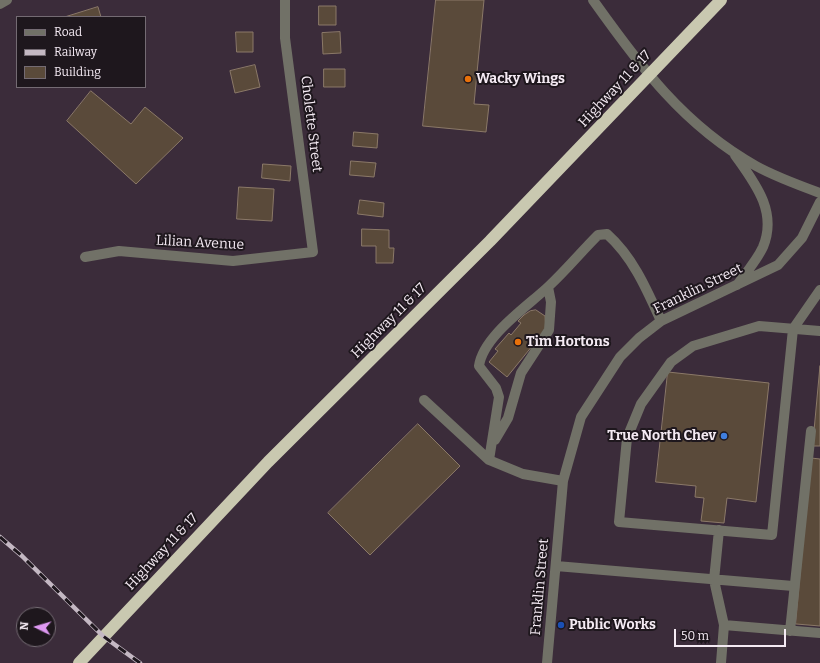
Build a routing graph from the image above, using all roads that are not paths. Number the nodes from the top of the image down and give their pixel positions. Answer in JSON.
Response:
{"nodes":[{"id":1,"x":7,"y":0,"type":"edge"},
{"id":2,"x":285,"y":0,"type":"edge"},
{"id":3,"x":593,"y":0,"type":"edge"},
{"id":4,"x":721,"y":0,"type":"edge"},
{"id":5,"x":0,"y":4,"type":"edge"},
{"id":6,"x":648,"y":76,"type":"junction"},
{"id":7,"x":733,"y":152,"type":"junction"},
{"id":8,"x":820,"y":193,"type":"edge"},
{"id":9,"x":820,"y":202,"type":"edge"},
{"id":10,"x":313,"y":252,"type":"joint"},
{"id":11,"x":85,"y":257,"type":"dead end"},
{"id":12,"x":737,"y":285,"type":"junction"},
{"id":13,"x":548,"y":287,"type":"junction"},
{"id":14,"x":820,"y":290,"type":"edge"},
{"id":15,"x":661,"y":321,"type":"junction"},
{"id":16,"x":794,"y":329,"type":"junction"},
{"id":17,"x":820,"y":331,"type":"edge"},
{"id":18,"x":424,"y":400,"type":"dead end"},
{"id":19,"x":811,"y":431,"type":"dead end"},
{"id":20,"x":494,"y":442,"type":"junction"},
{"id":21,"x":489,"y":460,"type":"junction"},
{"id":22,"x":563,"y":481,"type":"junction"},
{"id":23,"x":719,"y":530,"type":"junction"},
{"id":24,"x":556,"y":566,"type":"junction"},
{"id":25,"x":714,"y":580,"type":"junction"},
{"id":26,"x":793,"y":586,"type":"junction"},
{"id":27,"x":724,"y":625,"type":"junction"},
{"id":28,"x":790,"y":631,"type":"junction"},
{"id":29,"x":820,"y":633,"type":"edge"},
{"id":30,"x":79,"y":663,"type":"edge"},
{"id":31,"x":547,"y":663,"type":"edge"},
{"id":32,"x":721,"y":663,"type":"edge"}],
"edges":[{"from":1,"to":5,"type":"street"},
{"from":2,"to":10,"type":"street","name":"Cholette Street"},
{"from":3,"to":6,"type":"street"},
{"from":4,"to":6,"type":"highway","name":"Highway 11 & 17"},
{"from":6,"to":7,"type":"street"},
{"from":6,"to":30,"type":"highway","name":"Highway 11 & 17"},
{"from":7,"to":8,"type":"street"},
{"from":7,"to":12,"type":"street"},
{"from":9,"to":12,"type":"street","name":"Franklin Street"},
{"from":10,"to":11,"type":"street","name":"Lilian Avenue"},
{"from":12,"to":15,"type":"street","name":"Franklin Street"},
{"from":13,"to":15,"type":"street"},
{"from":13,"to":20,"type":"street"},
{"from":13,"to":20,"type":"street"},
{"from":14,"to":16,"type":"street"},
{"from":15,"to":22,"type":"street","name":"Franklin Street"},
{"from":16,"to":17,"type":"street"},
{"from":16,"to":23,"type":"street"},
{"from":16,"to":23,"type":"street"},
{"from":18,"to":21,"type":"street"},
{"from":19,"to":26,"type":"street"},
{"from":20,"to":21,"type":"street"},
{"from":21,"to":22,"type":"street"},
{"from":22,"to":24,"type":"street","name":"Franklin Street"},
{"from":23,"to":25,"type":"street"},
{"from":24,"to":25,"type":"street"},
{"from":24,"to":31,"type":"street","name":"Franklin Street"},
{"from":25,"to":26,"type":"street"},
{"from":25,"to":27,"type":"street"},
{"from":26,"to":28,"type":"street"},
{"from":27,"to":28,"type":"street"},
{"from":27,"to":32,"type":"street"},
{"from":28,"to":29,"type":"street"}]}
